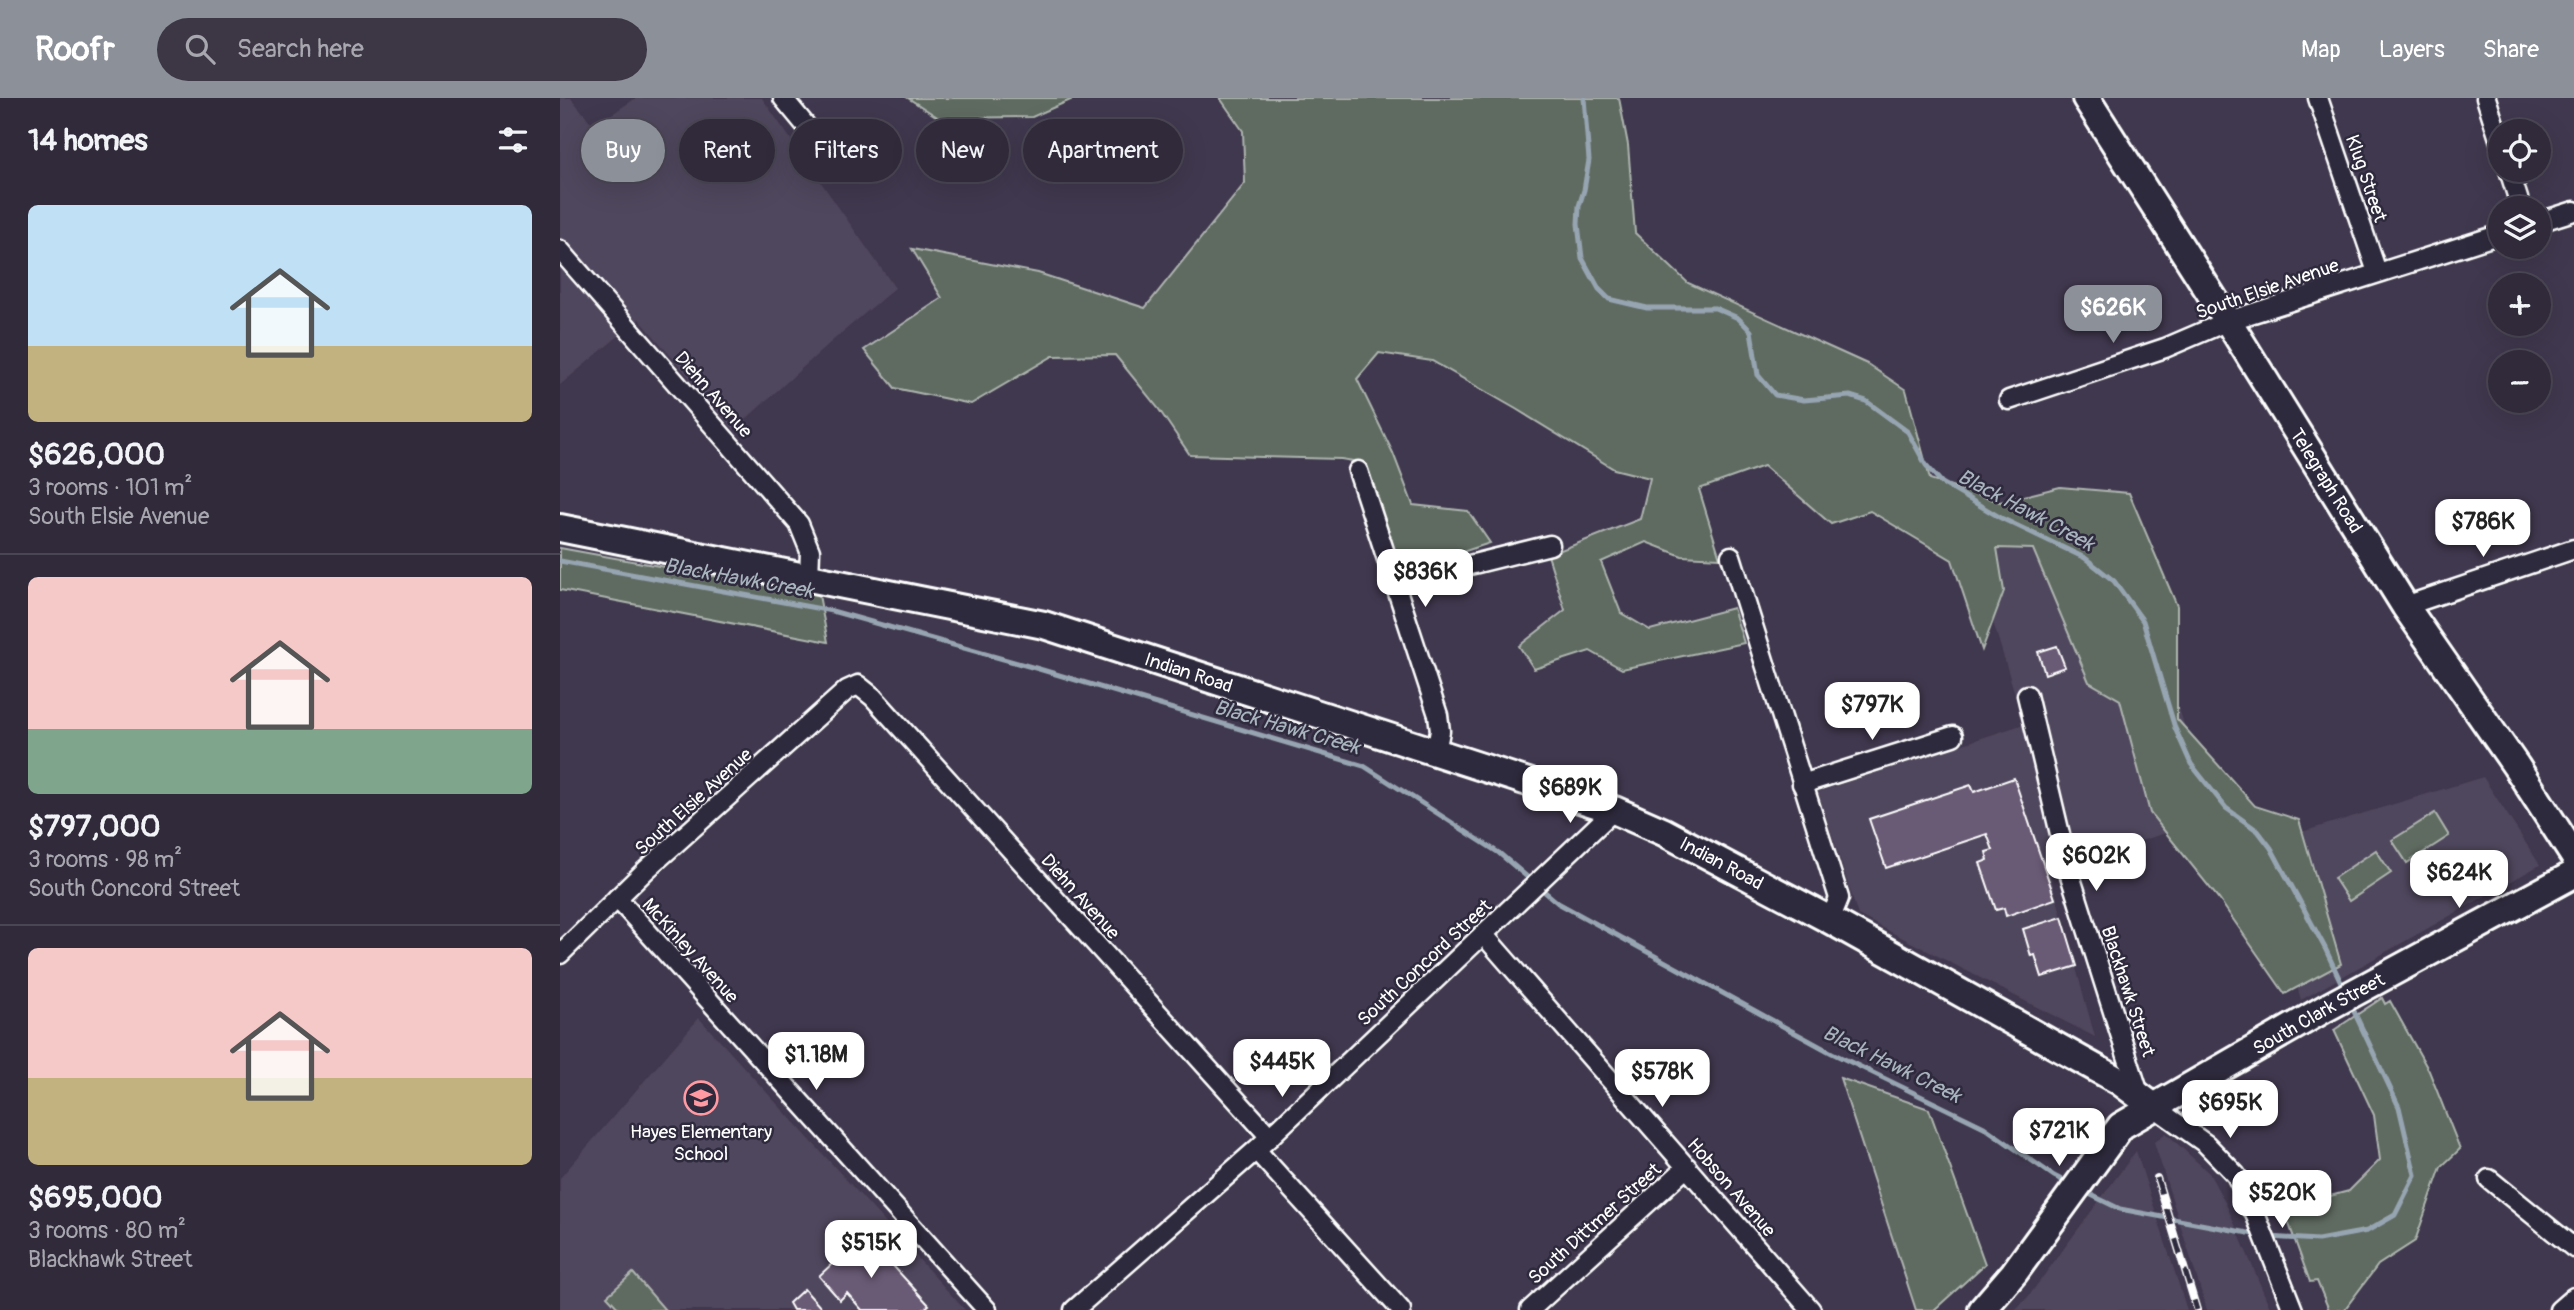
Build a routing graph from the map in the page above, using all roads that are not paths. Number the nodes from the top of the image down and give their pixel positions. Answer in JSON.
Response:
{"nodes":[{"id":1,"x":783,"y":98,"type":"edge"},
{"id":2,"x":2086,"y":98,"type":"edge"},
{"id":3,"x":2318,"y":98,"type":"edge"},
{"id":4,"x":2486,"y":98,"type":"edge"},
{"id":5,"x":800,"y":119,"type":"edge"},
{"id":6,"x":2493,"y":119,"type":"edge"},
{"id":7,"x":2574,"y":211,"type":"edge"},
{"id":8,"x":2551,"y":218,"type":"edge"},
{"id":9,"x":2488,"y":238,"type":"edge"},
{"id":10,"x":560,"y":250,"type":"edge"},
{"id":11,"x":2377,"y":272,"type":"junction"},
{"id":12,"x":2228,"y":321,"type":"junction"},
{"id":13,"x":2009,"y":400,"type":"dead end"},
{"id":14,"x":1358,"y":471,"type":"dead end"},
{"id":15,"x":560,"y":528,"type":"edge"},
{"id":16,"x":1550,"y":545,"type":"dead end"},
{"id":17,"x":2574,"y":549,"type":"edge"},
{"id":18,"x":1731,"y":556,"type":"dead end"},
{"id":19,"x":809,"y":578,"type":"junction"},
{"id":20,"x":1397,"y":583,"type":"junction"},
{"id":21,"x":2405,"y":606,"type":"junction"},
{"id":22,"x":859,"y":685,"type":"joint"},
{"id":23,"x":2027,"y":695,"type":"dead end"},
{"id":24,"x":1952,"y":736,"type":"dead end"},
{"id":25,"x":1436,"y":752,"type":"junction"},
{"id":26,"x":1802,"y":784,"type":"junction"},
{"id":27,"x":1614,"y":810,"type":"junction"},
{"id":28,"x":2574,"y":856,"type":"edge"},
{"id":29,"x":2574,"y":874,"type":"edge"},
{"id":30,"x":617,"y":898,"type":"junction"},
{"id":31,"x":1830,"y":920,"type":"junction"},
{"id":32,"x":1483,"y":934,"type":"junction"},
{"id":33,"x":560,"y":954,"type":"edge"},
{"id":34,"x":2147,"y":1102,"type":"junction"},
{"id":35,"x":1270,"y":1137,"type":"junction"},
{"id":36,"x":1256,"y":1150,"type":"junction"},
{"id":37,"x":1687,"y":1167,"type":"junction"},
{"id":38,"x":2489,"y":1179,"type":"dead end"},
{"id":39,"x":2574,"y":1248,"type":"edge"},
{"id":40,"x":2574,"y":1297,"type":"edge"},
{"id":41,"x":987,"y":1310,"type":"edge"},
{"id":42,"x":1074,"y":1310,"type":"edge"},
{"id":43,"x":1401,"y":1310,"type":"edge"},
{"id":44,"x":1530,"y":1310,"type":"edge"},
{"id":45,"x":1811,"y":1310,"type":"edge"},
{"id":46,"x":1982,"y":1310,"type":"edge"},
{"id":47,"x":2293,"y":1310,"type":"edge"},
{"id":48,"x":2560,"y":1310,"type":"edge"}],
"edges":[{"from":1,"to":5,"type":"street"},
{"from":2,"to":12,"type":"street","name":"Telegraph Road"},
{"from":3,"to":11,"type":"street","name":"Klug Street"},
{"from":4,"to":6,"type":"street"},
{"from":7,"to":8,"type":"street"},
{"from":9,"to":11,"type":"street","name":"South Elsie Avenue"},
{"from":10,"to":19,"type":"street","name":"Diehn Avenue"},
{"from":11,"to":12,"type":"street","name":"South Elsie Avenue"},
{"from":12,"to":13,"type":"street","name":"South Elsie Avenue"},
{"from":12,"to":21,"type":"street","name":"Telegraph Road"},
{"from":14,"to":20,"type":"street"},
{"from":15,"to":19,"type":"street","name":"Indian Road"},
{"from":16,"to":20,"type":"street"},
{"from":17,"to":21,"type":"street"},
{"from":18,"to":26,"type":"street"},
{"from":19,"to":25,"type":"street","name":"Indian Road"},
{"from":20,"to":25,"type":"street"},
{"from":21,"to":28,"type":"street","name":"Telegraph Road"},
{"from":22,"to":30,"type":"street","name":"South Elsie Avenue"},
{"from":22,"to":35,"type":"street","name":"Diehn Avenue"},
{"from":23,"to":34,"type":"street","name":"Blackhawk Street"},
{"from":24,"to":26,"type":"street"},
{"from":25,"to":27,"type":"street","name":"Indian Road"},
{"from":26,"to":31,"type":"street"},
{"from":27,"to":31,"type":"street","name":"Indian Road"},
{"from":27,"to":32,"type":"street","name":"South Concord Street"},
{"from":29,"to":34,"type":"street","name":"South Clark Street"},
{"from":30,"to":33,"type":"street","name":"South Elsie Avenue"},
{"from":30,"to":41,"type":"street","name":"McKinley Avenue"},
{"from":31,"to":34,"type":"street","name":"Indian Road"},
{"from":32,"to":35,"type":"street","name":"South Concord Street"},
{"from":32,"to":37,"type":"street","name":"Hobson Avenue"},
{"from":34,"to":46,"type":"street","name":"South Clark Street"},
{"from":34,"to":47,"type":"street"},
{"from":35,"to":36,"type":"street","name":"South Concord Street"},
{"from":36,"to":42,"type":"street","name":"South Concord Street"},
{"from":36,"to":43,"type":"street"},
{"from":37,"to":44,"type":"street","name":"South Dittmer Street"},
{"from":37,"to":45,"type":"street","name":"Hobson Avenue"},
{"from":38,"to":39,"type":"street"},
{"from":40,"to":48,"type":"street"}]}
